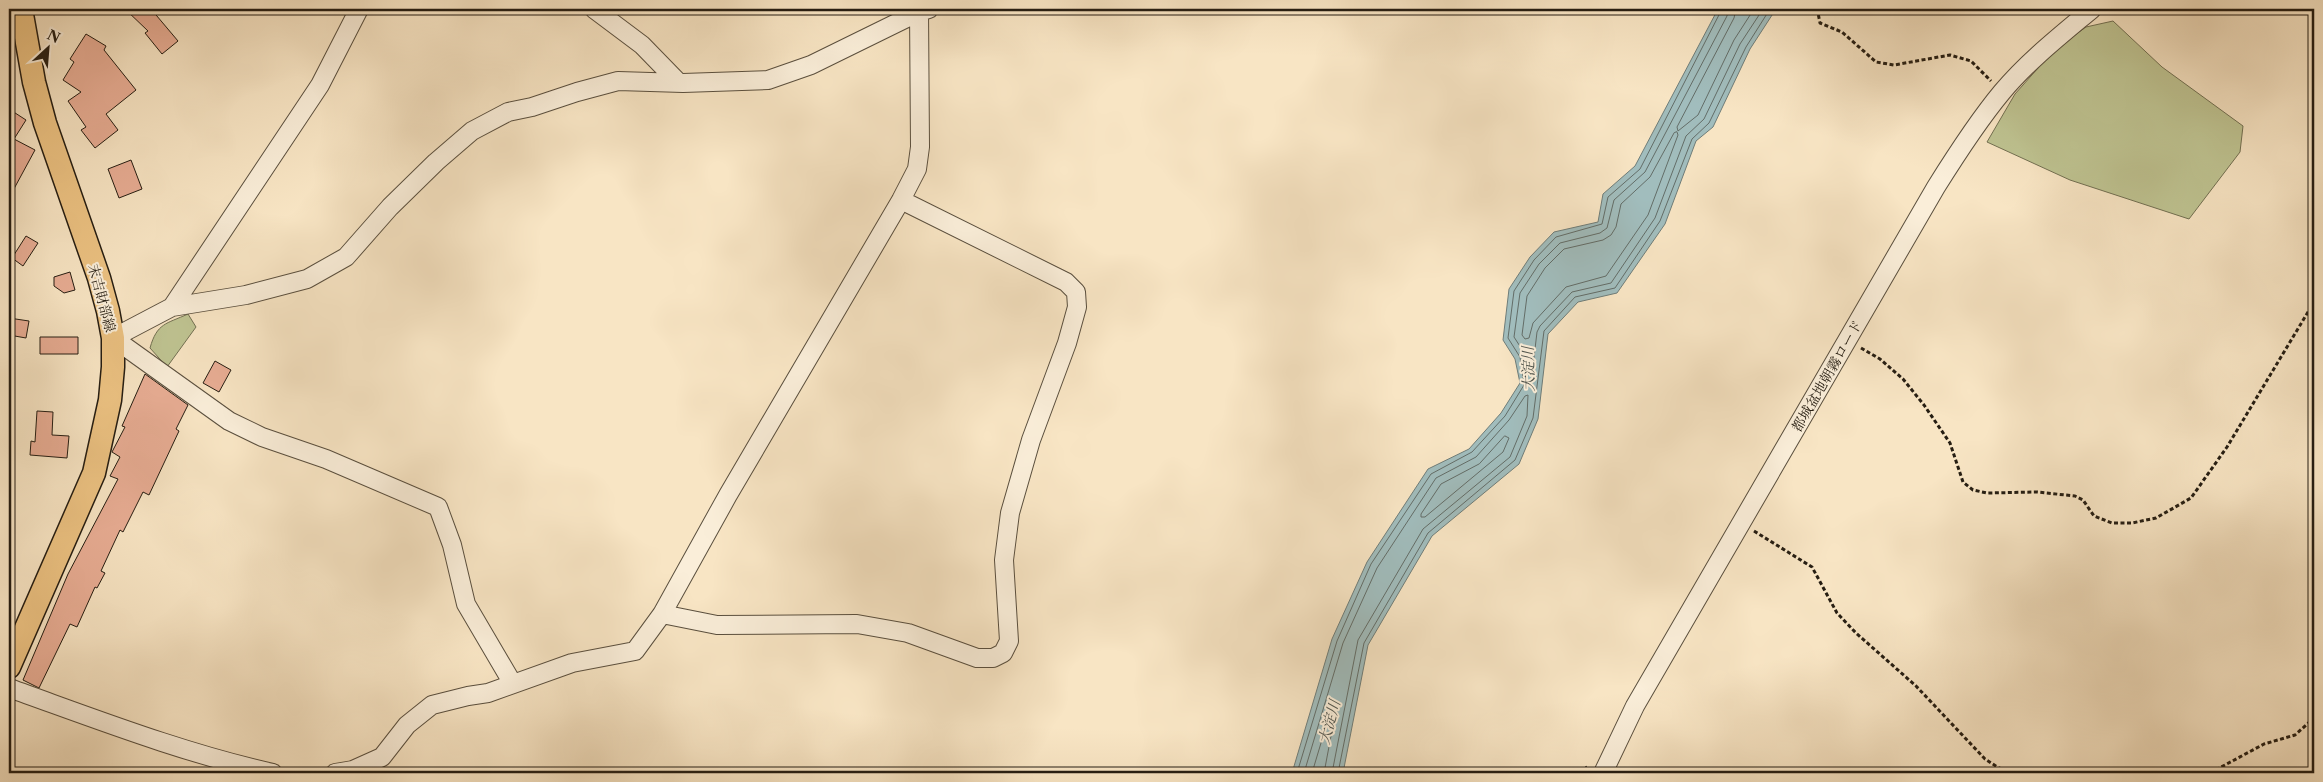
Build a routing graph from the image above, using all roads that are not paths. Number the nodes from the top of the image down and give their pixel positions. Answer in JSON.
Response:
{"nodes":[{"id":1,"x":21,"y":9,"type":"edge"},
{"id":2,"x":359,"y":9,"type":"edge"},
{"id":3,"x":594,"y":9,"type":"edge"},
{"id":4,"x":2092,"y":9,"type":"edge"},
{"id":5,"x":922,"y":10,"type":"edge"},
{"id":6,"x":678,"y":83,"type":"junction"},
{"id":7,"x":901,"y":200,"type":"junction"},
{"id":8,"x":172,"y":308,"type":"junction"},
{"id":9,"x":113,"y":338,"type":"junction"},
{"id":10,"x":662,"y":614,"type":"junction"},
{"id":11,"x":9,"y":667,"type":"edge"},
{"id":12,"x":513,"y":684,"type":"junction"},
{"id":13,"x":9,"y":688,"type":"edge"},
{"id":14,"x":1608,"y":770,"type":"edge"},
{"id":15,"x":273,"y":773,"type":"edge"},
{"id":16,"x":335,"y":773,"type":"edge"}],
"edges":[{"from":1,"to":9,"type":"main road","name":"末吉財部線"},
{"from":2,"to":8,"type":"street"},
{"from":3,"to":6,"type":"street"},
{"from":4,"to":14,"type":"street","name":"都城盆地朝霧ロード"},
{"from":5,"to":6,"type":"street"},
{"from":5,"to":7,"type":"street"},
{"from":6,"to":8,"type":"street"},
{"from":7,"to":10,"type":"street"},
{"from":7,"to":10,"type":"street"},
{"from":8,"to":9,"type":"street"},
{"from":9,"to":11,"type":"main road","name":"末吉財部線"},
{"from":9,"to":12,"type":"street"},
{"from":10,"to":12,"type":"street"},
{"from":12,"to":16,"type":"street"},
{"from":13,"to":15,"type":"street"}]}
